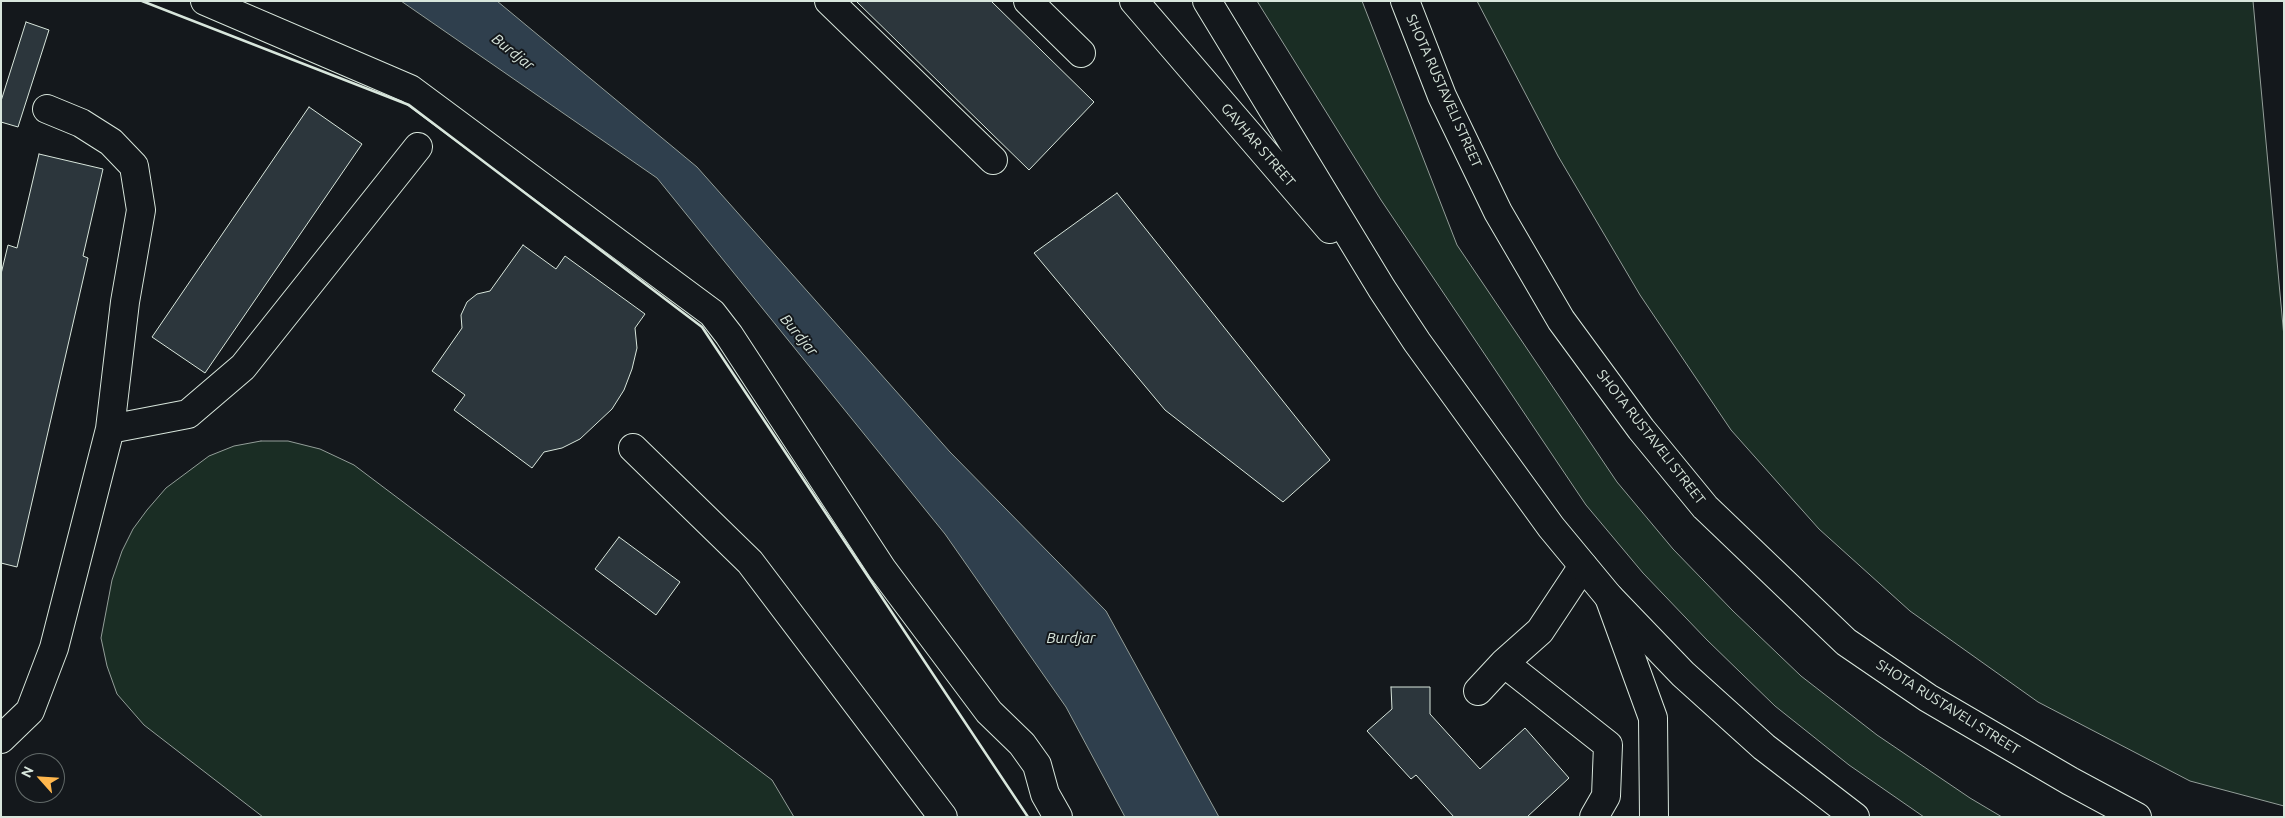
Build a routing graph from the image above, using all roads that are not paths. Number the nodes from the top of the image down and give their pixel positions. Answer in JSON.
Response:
{"nodes":[{"id":1,"x":204,"y":1,"type":"edge"},
{"id":2,"x":829,"y":1,"type":"edge"},
{"id":3,"x":1028,"y":1,"type":"edge"},
{"id":4,"x":1134,"y":1,"type":"edge"},
{"id":5,"x":1207,"y":1,"type":"edge"},
{"id":6,"x":1404,"y":1,"type":"edge"},
{"id":7,"x":1081,"y":53,"type":"dead end"},
{"id":8,"x":47,"y":109,"type":"dead end"},
{"id":9,"x":418,"y":146,"type":"dead end"},
{"id":10,"x":993,"y":160,"type":"dead end"},
{"id":11,"x":1382,"y":290,"type":"junction"},
{"id":12,"x":110,"y":429,"type":"junction"},
{"id":13,"x":633,"y":448,"type":"dead end"},
{"id":14,"x":1583,"y":566,"type":"junction"},
{"id":15,"x":1609,"y":597,"type":"junction"},
{"id":16,"x":1504,"y":663,"type":"junction"},
{"id":17,"x":1478,"y":691,"type":"dead end"},
{"id":18,"x":1,"y":739,"type":"edge"},
{"id":19,"x":943,"y":817,"type":"edge"},
{"id":20,"x":1058,"y":817,"type":"edge"},
{"id":21,"x":1594,"y":817,"type":"edge"},
{"id":22,"x":1654,"y":817,"type":"edge"},
{"id":23,"x":1856,"y":817,"type":"edge"},
{"id":24,"x":2137,"y":817,"type":"edge"}],
"edges":[{"from":1,"to":20,"type":"main road"},
{"from":2,"to":10,"type":"main road"},
{"from":3,"to":7,"type":"main road"},
{"from":4,"to":11,"type":"main road","name":"GAVHAR STREET"},
{"from":5,"to":11,"type":"main road"},
{"from":6,"to":24,"type":"main road","name":"SHOTA RUSTAVELI STREET"},
{"from":8,"to":12,"type":"main road"},
{"from":9,"to":12,"type":"main road"},
{"from":11,"to":14,"type":"main road"},
{"from":12,"to":18,"type":"main road"},
{"from":13,"to":19,"type":"main road"},
{"from":14,"to":15,"type":"main road"},
{"from":14,"to":16,"type":"main road"},
{"from":15,"to":22,"type":"main road"},
{"from":15,"to":23,"type":"main road"},
{"from":16,"to":17,"type":"main road"},
{"from":16,"to":21,"type":"main road"}]}
